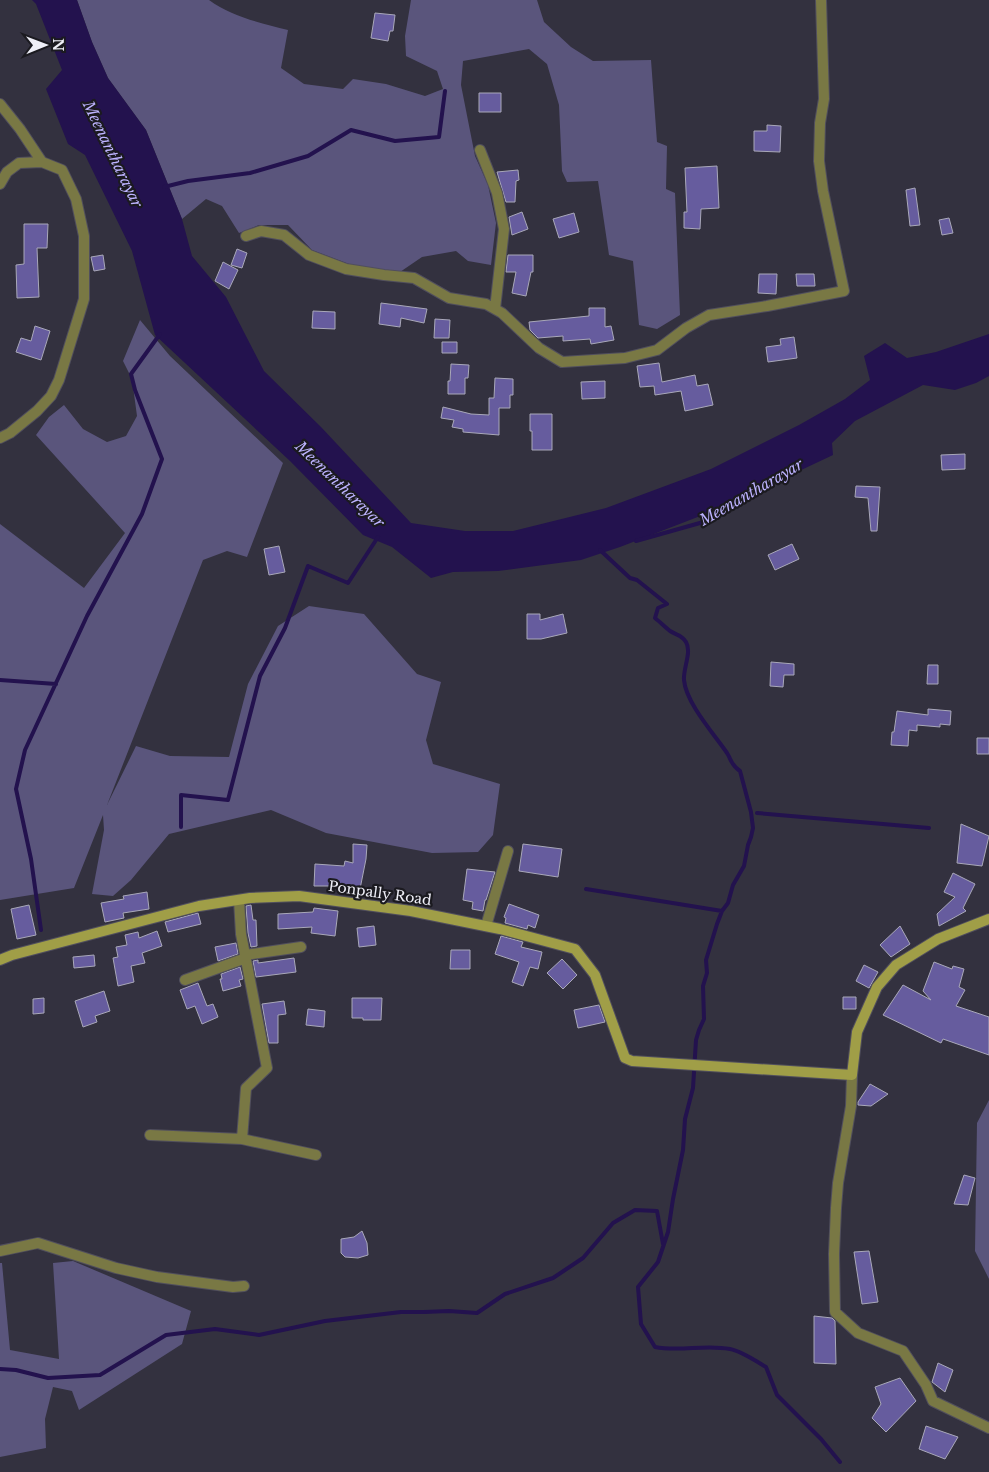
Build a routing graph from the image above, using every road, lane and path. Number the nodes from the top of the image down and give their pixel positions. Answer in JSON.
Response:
{"nodes":[{"id":1,"x":821,"y":0,"type":"edge"},
{"id":2,"x":0,"y":104,"type":"edge"},
{"id":3,"x":480,"y":150,"type":"dead end"},
{"id":4,"x":42,"y":162,"type":"junction"},
{"id":5,"x":0,"y":184,"type":"edge"},
{"id":6,"x":246,"y":236,"type":"dead end"},
{"id":7,"x":495,"y":309,"type":"junction"},
{"id":8,"x":0,"y":438,"type":"edge"},
{"id":9,"x":508,"y":851,"type":"dead end"},
{"id":10,"x":239,"y":900,"type":"junction"},
{"id":11,"x":989,"y":919,"type":"edge"},
{"id":12,"x":486,"y":926,"type":"junction"},
{"id":13,"x":301,"y":947,"type":"dead end"},
{"id":14,"x":245,"y":957,"type":"junction"},
{"id":15,"x":0,"y":960,"type":"edge"},
{"id":16,"x":185,"y":980,"type":"dead end"},
{"id":17,"x":852,"y":1075,"type":"junction"},
{"id":18,"x":150,"y":1135,"type":"dead end"},
{"id":19,"x":242,"y":1139,"type":"junction"},
{"id":20,"x":316,"y":1155,"type":"dead end"},
{"id":21,"x":0,"y":1251,"type":"edge"},
{"id":22,"x":244,"y":1286,"type":"dead end"},
{"id":23,"x":989,"y":1428,"type":"edge"}],
"edges":[{"from":1,"to":7,"type":"street"},
{"from":2,"to":4,"type":"street"},
{"from":3,"to":7,"type":"street"},
{"from":4,"to":5,"type":"street"},
{"from":4,"to":8,"type":"street"},
{"from":6,"to":7,"type":"street"},
{"from":9,"to":12,"type":"street"},
{"from":10,"to":12,"type":"main road","name":"Ponpally Road"},
{"from":10,"to":14,"type":"street"},
{"from":10,"to":15,"type":"main road","name":"Ponpally Road"},
{"from":11,"to":17,"type":"main road"},
{"from":12,"to":17,"type":"main road","name":"Ponpally Road"},
{"from":13,"to":14,"type":"street"},
{"from":14,"to":16,"type":"street"},
{"from":14,"to":19,"type":"street"},
{"from":17,"to":23,"type":"street"},
{"from":18,"to":19,"type":"street"},
{"from":19,"to":20,"type":"street"},
{"from":21,"to":22,"type":"street"}]}
